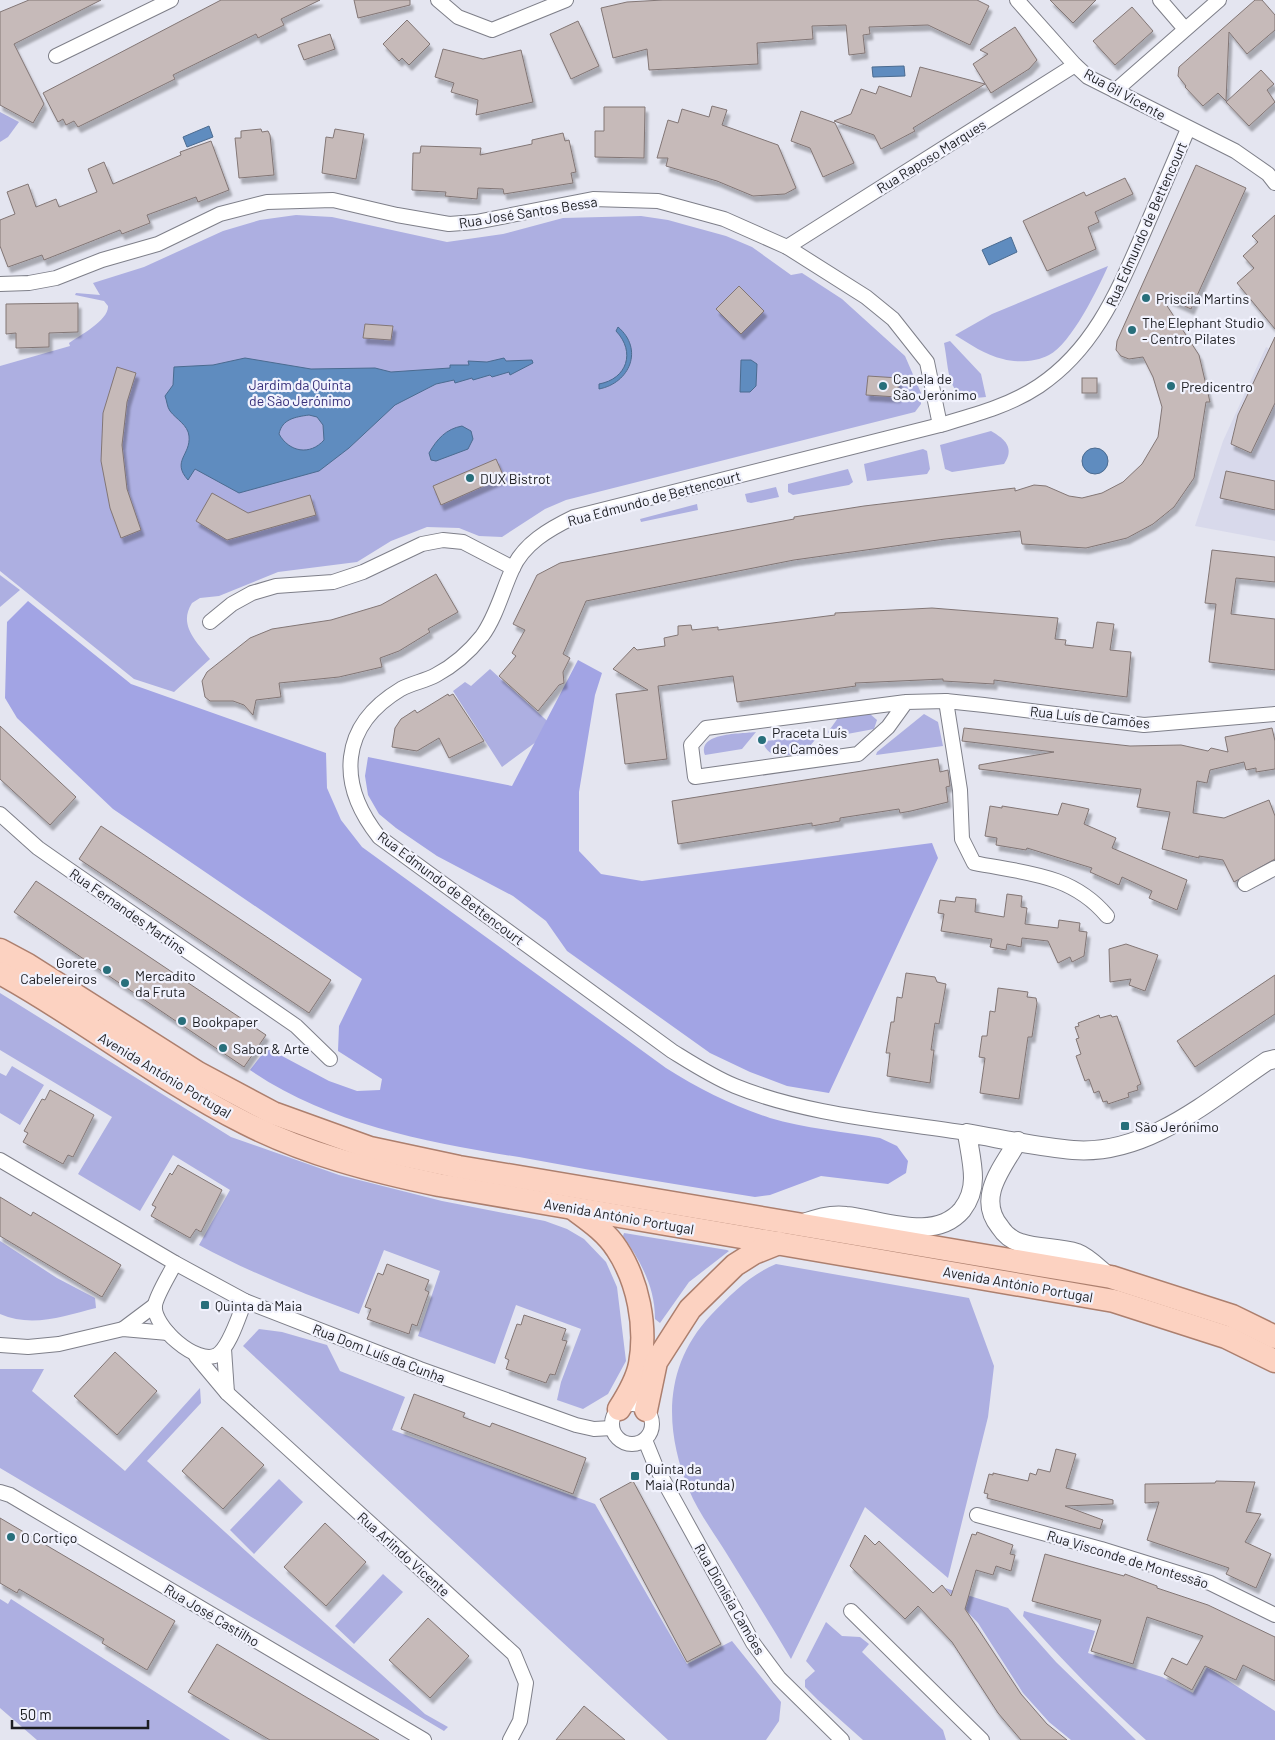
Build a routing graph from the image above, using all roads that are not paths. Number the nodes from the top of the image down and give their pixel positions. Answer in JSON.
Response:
{"nodes":[{"id":1,"x":171,"y":0,"type":"edge"},
{"id":2,"x":438,"y":0,"type":"edge"},
{"id":3,"x":566,"y":0,"type":"edge"},
{"id":4,"x":1017,"y":0,"type":"edge"},
{"id":5,"x":1160,"y":0,"type":"edge"},
{"id":6,"x":1219,"y":0,"type":"edge"},
{"id":7,"x":147,"y":5,"type":"edge"},
{"id":8,"x":1186,"y":29,"type":"junction"},
{"id":9,"x":56,"y":56,"type":"dead end"},
{"id":10,"x":1075,"y":65,"type":"junction"},
{"id":11,"x":1115,"y":91,"type":"junction"},
{"id":12,"x":1188,"y":129,"type":"junction"},
{"id":13,"x":1273,"y":175,"type":"edge"},
{"id":14,"x":787,"y":247,"type":"junction"},
{"id":15,"x":0,"y":284,"type":"edge"},
{"id":16,"x":940,"y":425,"type":"junction"},
{"id":17,"x":513,"y":568,"type":"junction"},
{"id":18,"x":210,"y":622,"type":"dead end"},
{"id":19,"x":946,"y":701,"type":"junction"},
{"id":20,"x":906,"y":702,"type":"junction"},
{"id":21,"x":1275,"y":714,"type":"edge"},
{"id":22,"x":0,"y":814,"type":"edge"},
{"id":23,"x":1275,"y":868,"type":"edge"},
{"id":24,"x":1246,"y":884,"type":"dead end"},
{"id":25,"x":1107,"y":916,"type":"dead end"},
{"id":26,"x":0,"y":950,"type":"edge"},
{"id":27,"x":0,"y":973,"type":"edge"},
{"id":28,"x":330,"y":1059,"type":"dead end"},
{"id":29,"x":1275,"y":1059,"type":"edge"},
{"id":30,"x":967,"y":1133,"type":"junction"},
{"id":31,"x":1018,"y":1141,"type":"junction"},
{"id":32,"x":0,"y":1160,"type":"edge"},
{"id":33,"x":572,"y":1208,"type":"junction"},
{"id":34,"x":800,"y":1224,"type":"junction"},
{"id":35,"x":780,"y":1243,"type":"junction"},
{"id":36,"x":176,"y":1263,"type":"junction"},
{"id":37,"x":1111,"y":1278,"type":"junction"},
{"id":38,"x":245,"y":1301,"type":"junction"},
{"id":39,"x":155,"y":1305,"type":"junction"},
{"id":40,"x":123,"y":1329,"type":"junction"},
{"id":41,"x":168,"y":1333,"type":"junction"},
{"id":42,"x":1275,"y":1337,"type":"edge"},
{"id":43,"x":0,"y":1345,"type":"edge"},
{"id":44,"x":224,"y":1349,"type":"junction"},
{"id":45,"x":196,"y":1356,"type":"junction"},
{"id":46,"x":1275,"y":1361,"type":"edge"},
{"id":47,"x":227,"y":1393,"type":"junction"},
{"id":48,"x":646,"y":1410,"type":"junction"},
{"id":49,"x":616,"y":1418,"type":"junction"},
{"id":50,"x":645,"y":1440,"type":"junction"},
{"id":51,"x":0,"y":1492,"type":"edge"},
{"id":52,"x":977,"y":1516,"type":"dead end"},
{"id":53,"x":851,"y":1611,"type":"dead end"},
{"id":54,"x":1275,"y":1615,"type":"edge"},
{"id":55,"x":424,"y":1740,"type":"edge"},
{"id":56,"x":510,"y":1740,"type":"edge"},
{"id":57,"x":842,"y":1740,"type":"edge"},
{"id":58,"x":982,"y":1740,"type":"edge"}],
"edges":[{"from":1,"to":7,"type":"street"},
{"from":2,"to":3,"type":"street"},
{"from":4,"to":10,"type":"street","name":"Rua Gil Vicente"},
{"from":5,"to":8,"type":"street"},
{"from":6,"to":8,"type":"street"},
{"from":7,"to":9,"type":"street"},
{"from":8,"to":11,"type":"street"},
{"from":10,"to":11,"type":"street","name":"Rua Gil Vicente"},
{"from":10,"to":14,"type":"street","name":"Rua Raposo Marques"},
{"from":11,"to":12,"type":"street","name":"Rua Gil Vicente"},
{"from":12,"to":13,"type":"street","name":"Rua Gil Vicente"},
{"from":12,"to":16,"type":"street","name":"Rua Edmundo de Bettencourt"},
{"from":14,"to":15,"type":"street","name":"Rua José Santos Bessa"},
{"from":14,"to":16,"type":"street","name":"Rua José Santos Bessa"},
{"from":16,"to":17,"type":"street","name":"Rua Edmundo de Bettencourt"},
{"from":17,"to":18,"type":"street"},
{"from":17,"to":30,"type":"street","name":"Rua Edmundo de Bettencourt"},
{"from":19,"to":20,"type":"street","name":"Rua Luís de Camões"},
{"from":19,"to":21,"type":"street","name":"Rua Luís de Camões"},
{"from":19,"to":25,"type":"street"},
{"from":20,"to":20,"type":"street","name":"Rua Luís de Camões"},
{"from":22,"to":28,"type":"street","name":"Rua Fernandes Martins"},
{"from":23,"to":24,"type":"street"},
{"from":26,"to":34,"type":"main road","name":"Avenida António Portugal"},
{"from":27,"to":33,"type":"main road","name":"Avenida António Portugal"},
{"from":29,"to":31,"type":"street"},
{"from":30,"to":31,"type":"street"},
{"from":30,"to":34,"type":"street"},
{"from":31,"to":37,"type":"street"},
{"from":32,"to":36,"type":"street","name":"Rua Dom Luís da Cunha"},
{"from":33,"to":35,"type":"main road","name":"Avenida António Portugal"},
{"from":33,"to":49,"type":"main road"},
{"from":34,"to":37,"type":"main road","name":"Avenida António Portugal"},
{"from":35,"to":46,"type":"main road","name":"Avenida António Portugal"},
{"from":35,"to":48,"type":"main road"},
{"from":36,"to":38,"type":"street","name":"Rua Dom Luís da Cunha"},
{"from":36,"to":39,"type":"street"},
{"from":37,"to":42,"type":"main road","name":"Avenida António Portugal"},
{"from":38,"to":44,"type":"street"},
{"from":38,"to":49,"type":"street","name":"Rua Dom Luís da Cunha"},
{"from":39,"to":40,"type":"street"},
{"from":39,"to":41,"type":"street","name":"Rua Arlindo Vicente"},
{"from":40,"to":41,"type":"street"},
{"from":40,"to":43,"type":"street"},
{"from":41,"to":45,"type":"street","name":"Rua Arlindo Vicente"},
{"from":44,"to":45,"type":"street"},
{"from":44,"to":47,"type":"street"},
{"from":45,"to":47,"type":"street","name":"Rua Arlindo Vicente"},
{"from":47,"to":56,"type":"street","name":"Rua Arlindo Vicente"},
{"from":48,"to":49,"type":"street"},
{"from":48,"to":50,"type":"street"},
{"from":49,"to":50,"type":"street"},
{"from":50,"to":57,"type":"street","name":"Rua Dionísia Camões"},
{"from":51,"to":55,"type":"street","name":"Rua José Castilho"},
{"from":52,"to":54,"type":"street","name":"Rua Visconde de Montessão"},
{"from":53,"to":58,"type":"street"}]}
